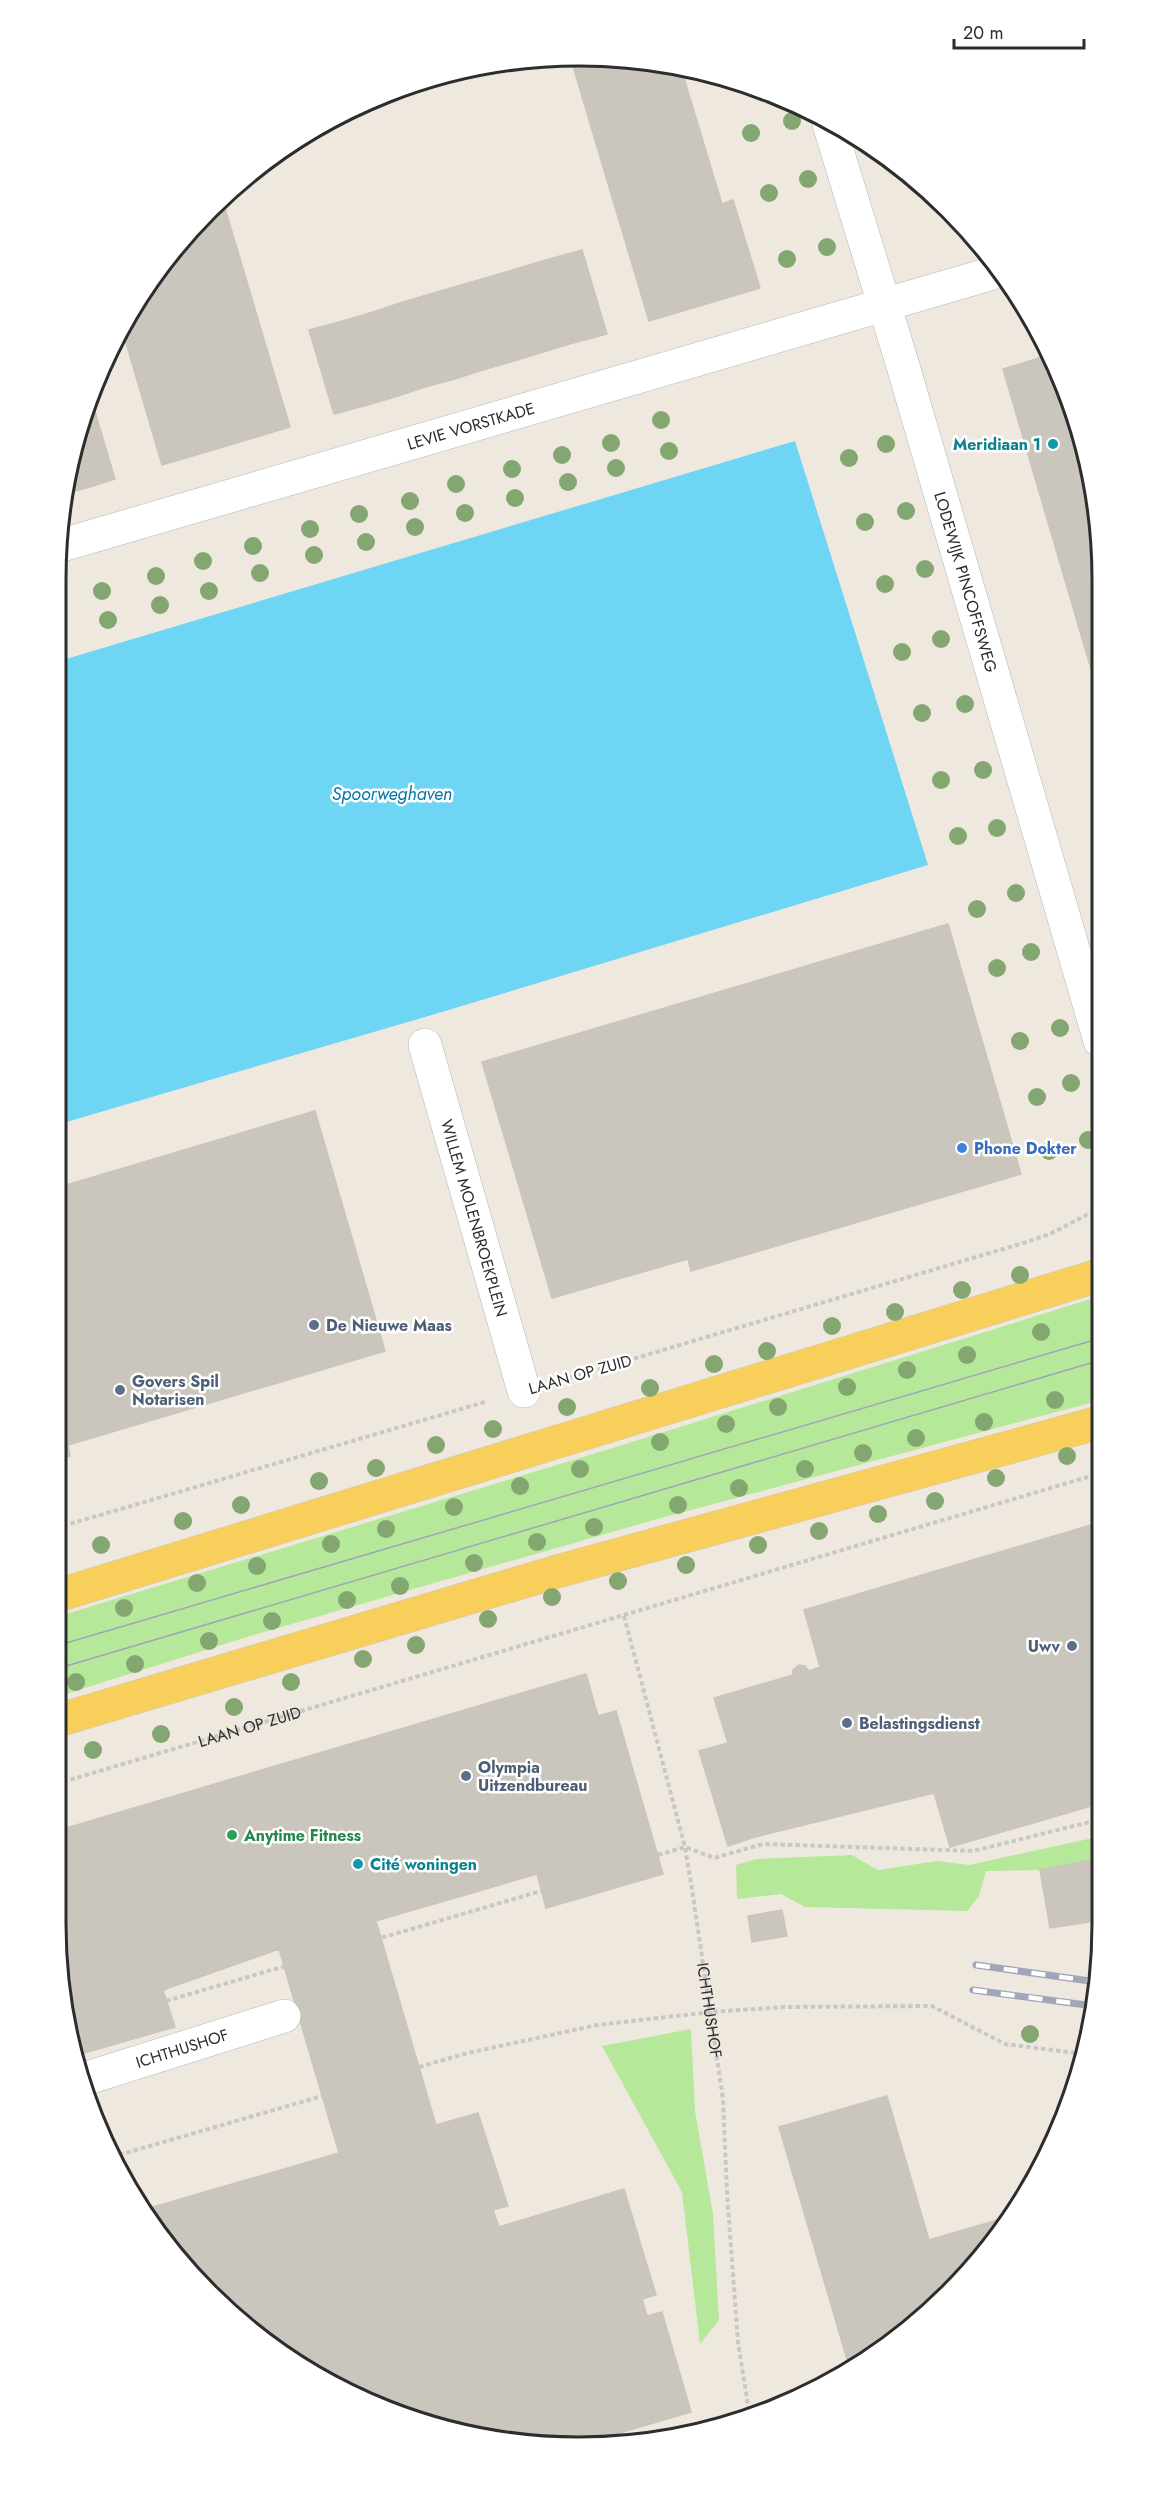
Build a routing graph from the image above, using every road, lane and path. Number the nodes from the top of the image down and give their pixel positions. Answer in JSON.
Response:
{"nodes":[{"id":1,"x":832,"y":133,"type":"edge"},
{"id":2,"x":991,"y":274,"type":"edge"},
{"id":3,"x":883,"y":304,"type":"junction"},
{"id":4,"x":67,"y":544,"type":"edge"},
{"id":5,"x":1092,"y":1014,"type":"edge"},
{"id":6,"x":425,"y":1045,"type":"dead end"},
{"id":7,"x":1092,"y":1212,"type":"edge"},
{"id":8,"x":1092,"y":1277,"type":"edge"},
{"id":9,"x":524,"y":1391,"type":"junction"},
{"id":10,"x":1092,"y":1424,"type":"edge"},
{"id":11,"x":1092,"y":1476,"type":"edge"},
{"id":12,"x":66,"y":1525,"type":"edge"},
{"id":13,"x":66,"y":1593,"type":"edge"},
{"id":14,"x":624,"y":1616,"type":"junction"},
{"id":15,"x":66,"y":1718,"type":"edge"},
{"id":16,"x":66,"y":1781,"type":"edge"},
{"id":17,"x":1092,"y":1821,"type":"edge"},
{"id":18,"x":685,"y":1847,"type":"junction"},
{"id":19,"x":658,"y":1855,"type":"dead end"},
{"id":20,"x":541,"y":1891,"type":"dead end"},
{"id":21,"x":166,"y":2001,"type":"dead end"},
{"id":22,"x":711,"y":2012,"type":"junction"},
{"id":23,"x":284,"y":2016,"type":"dead end"},
{"id":24,"x":1076,"y":2053,"type":"edge"},
{"id":25,"x":419,"y":2067,"type":"dead end"},
{"id":26,"x":89,"y":2077,"type":"edge"},
{"id":27,"x":322,"y":2096,"type":"dead end"},
{"id":28,"x":121,"y":2154,"type":"edge"},
{"id":29,"x":748,"y":2408,"type":"edge"}],
"edges":[{"from":1,"to":3,"type":"street","name":"LODEWIJK PINCOFFSWEG"},
{"from":2,"to":3,"type":"street","name":"LEVIE VORSTKADE"},
{"from":3,"to":4,"type":"street","name":"LEVIE VORSTKADE"},
{"from":3,"to":5,"type":"street","name":"LODEWIJK PINCOFFSWEG"},
{"from":6,"to":9,"type":"street","name":"WILLEM MOLENBROEKPLEIN"},
{"from":7,"to":9,"type":"path","name":"LAAN OP ZUID"},
{"from":8,"to":13,"type":"main road"},
{"from":9,"to":12,"type":"path","name":"LAAN OP ZUID"},
{"from":10,"to":15,"type":"main road"},
{"from":11,"to":14,"type":"path","name":"LAAN OP ZUID"},
{"from":14,"to":16,"type":"path","name":"LAAN OP ZUID"},
{"from":14,"to":18,"type":"path","name":"ICHTHUSHOF"},
{"from":17,"to":18,"type":"path"},
{"from":18,"to":19,"type":"path"},
{"from":18,"to":22,"type":"path","name":"ICHTHUSHOF"},
{"from":20,"to":21,"type":"path"},
{"from":22,"to":24,"type":"path"},
{"from":22,"to":25,"type":"path"},
{"from":22,"to":29,"type":"path","name":"ICHTHUSHOF"},
{"from":23,"to":26,"type":"street","name":"ICHTHUSHOF"},
{"from":27,"to":28,"type":"path"}]}
